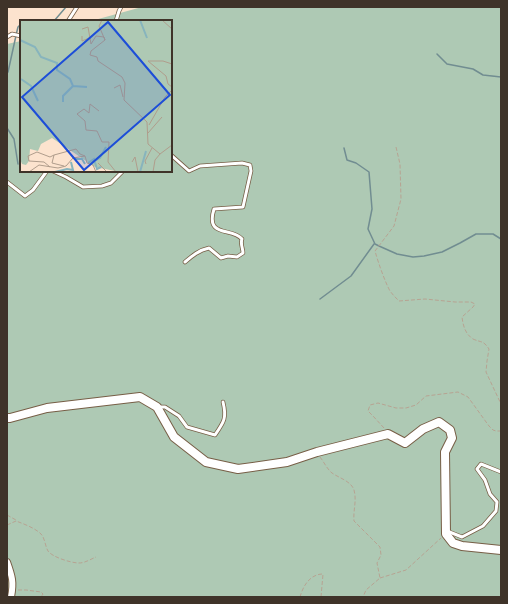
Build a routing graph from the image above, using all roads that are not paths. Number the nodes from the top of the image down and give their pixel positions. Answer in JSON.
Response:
{"nodes":[{"id":1,"x":77,"y":7,"type":"edge"},
{"id":2,"x":121,"y":7,"type":"edge"},
{"id":3,"x":69,"y":20,"type":"edge"},
{"id":4,"x":116,"y":20,"type":"edge"},
{"id":5,"x":20,"y":36,"type":"edge"},
{"id":6,"x":7,"y":37,"type":"edge"},
{"id":7,"x":172,"y":156,"type":"edge"},
{"id":8,"x":46,"y":172,"type":"edge"},
{"id":9,"x":56,"y":172,"type":"edge"},
{"id":10,"x":122,"y":172,"type":"edge"},
{"id":11,"x":7,"y":182,"type":"edge"},
{"id":12,"x":185,"y":262,"type":"dead end"},
{"id":13,"x":223,"y":402,"type":"dead end"},
{"id":14,"x":157,"y":407,"type":"junction"},
{"id":15,"x":7,"y":418,"type":"edge"},
{"id":16,"x":501,"y":472,"type":"edge"},
{"id":17,"x":446,"y":532,"type":"junction"},
{"id":18,"x":501,"y":550,"type":"edge"},
{"id":19,"x":7,"y":562,"type":"edge"},
{"id":20,"x":11,"y":597,"type":"edge"}],
"edges":[{"from":1,"to":3,"type":"lane"},
{"from":2,"to":4,"type":"lane"},
{"from":5,"to":6,"type":"lane"},
{"from":7,"to":12,"type":"lane"},
{"from":8,"to":11,"type":"lane"},
{"from":9,"to":10,"type":"lane"},
{"from":13,"to":14,"type":"lane"},
{"from":14,"to":15,"type":"street"},
{"from":14,"to":17,"type":"street"},
{"from":16,"to":17,"type":"lane"},
{"from":17,"to":18,"type":"street"},
{"from":19,"to":20,"type":"street"}]}
